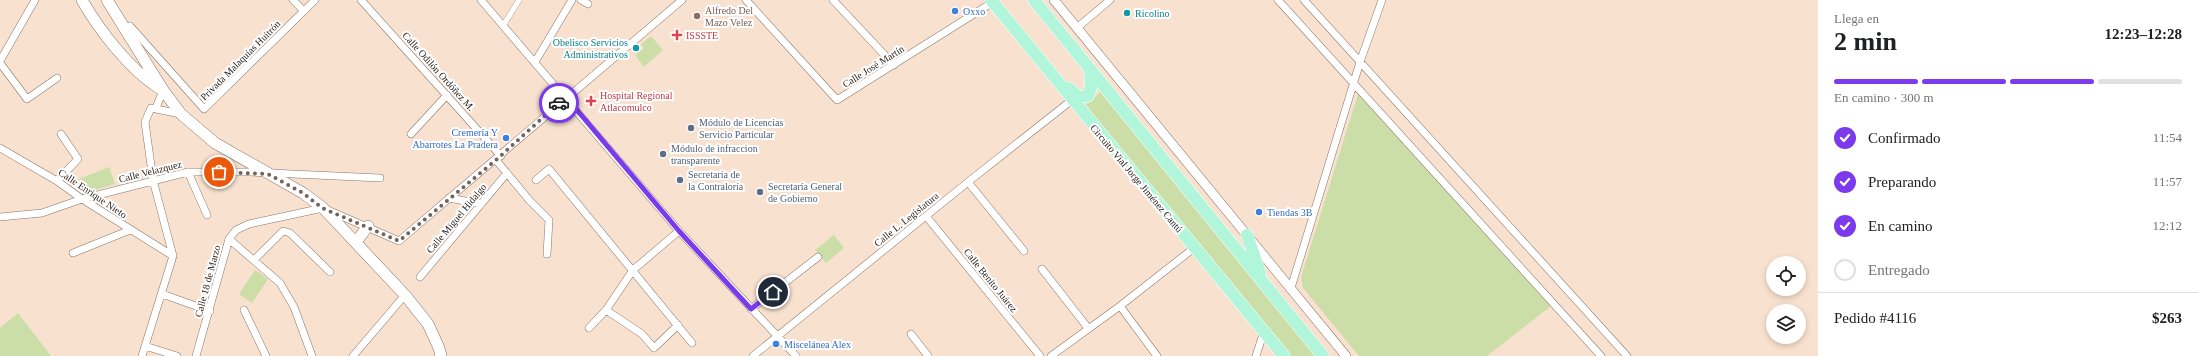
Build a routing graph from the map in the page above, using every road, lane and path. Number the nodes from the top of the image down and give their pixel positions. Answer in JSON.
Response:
{"nodes":[{"id":1,"x":35,"y":0,"type":"edge"},
{"id":2,"x":82,"y":0,"type":"edge"},
{"id":3,"x":107,"y":0,"type":"edge"},
{"id":4,"x":293,"y":0,"type":"edge"},
{"id":5,"x":315,"y":0,"type":"edge"},
{"id":6,"x":361,"y":0,"type":"edge"},
{"id":7,"x":480,"y":0,"type":"edge"},
{"id":8,"x":519,"y":0,"type":"edge"},
{"id":9,"x":572,"y":0,"type":"edge"},
{"id":10,"x":581,"y":0,"type":"edge"},
{"id":11,"x":682,"y":0,"type":"edge"},
{"id":12,"x":746,"y":0,"type":"edge"},
{"id":13,"x":833,"y":0,"type":"edge"},
{"id":14,"x":1034,"y":0,"type":"edge"},
{"id":15,"x":1040,"y":0,"type":"edge"},
{"id":16,"x":1054,"y":0,"type":"edge"},
{"id":17,"x":1110,"y":0,"type":"edge"},
{"id":18,"x":1278,"y":0,"type":"edge"},
{"id":19,"x":1304,"y":0,"type":"edge"},
{"id":20,"x":1382,"y":0,"type":"edge"},
{"id":21,"x":992,"y":1,"type":"edge"},
{"id":22,"x":588,"y":4,"type":"dead end"},
{"id":23,"x":303,"y":10,"type":"junction"},
{"id":24,"x":1048,"y":16,"type":"junction"},
{"id":25,"x":503,"y":26,"type":"junction"},
{"id":26,"x":1078,"y":27,"type":"junction"},
{"id":27,"x":126,"y":30,"type":"junction"},
{"id":28,"x":1020,"y":35,"type":"junction"},
{"id":29,"x":109,"y":37,"type":"junction"},
{"id":30,"x":0,"y":62,"type":"edge"},
{"id":31,"x":535,"y":62,"type":"junction"},
{"id":32,"x":1360,"y":62,"type":"junction"},
{"id":33,"x":894,"y":65,"type":"junction"},
{"id":34,"x":1089,"y":70,"type":"junction"},
{"id":35,"x":57,"y":78,"type":"dead end"},
{"id":36,"x":1353,"y":84,"type":"junction"},
{"id":37,"x":163,"y":90,"type":"junction"},
{"id":38,"x":447,"y":95,"type":"junction"},
{"id":39,"x":566,"y":97,"type":"junction"},
{"id":40,"x":1072,"y":100,"type":"junction"},
{"id":41,"x":156,"y":108,"type":"junction"},
{"id":42,"x":182,"y":114,"type":"junction"},
{"id":43,"x":60,"y":134,"type":"dead end"},
{"id":44,"x":411,"y":134,"type":"dead end"},
{"id":45,"x":0,"y":148,"type":"edge"},
{"id":46,"x":498,"y":158,"type":"junction"},
{"id":47,"x":188,"y":172,"type":"junction"},
{"id":48,"x":507,"y":173,"type":"junction"},
{"id":49,"x":268,"y":174,"type":"junction"},
{"id":50,"x":380,"y":178,"type":"dead end"},
{"id":51,"x":153,"y":180,"type":"junction"},
{"id":52,"x":536,"y":180,"type":"dead end"},
{"id":53,"x":58,"y":181,"type":"junction"},
{"id":54,"x":968,"y":182,"type":"junction"},
{"id":55,"x":449,"y":198,"type":"junction"},
{"id":56,"x":82,"y":199,"type":"junction"},
{"id":57,"x":481,"y":204,"type":"junction"},
{"id":58,"x":322,"y":208,"type":"junction"},
{"id":59,"x":207,"y":215,"type":"dead end"},
{"id":60,"x":926,"y":216,"type":"junction"},
{"id":61,"x":0,"y":217,"type":"edge"},
{"id":62,"x":368,"y":226,"type":"junction"},
{"id":63,"x":130,"y":230,"type":"junction"},
{"id":64,"x":679,"y":231,"type":"junction"},
{"id":65,"x":1247,"y":235,"type":"junction"},
{"id":66,"x":229,"y":239,"type":"junction"},
{"id":67,"x":356,"y":242,"type":"junction"},
{"id":68,"x":1194,"y":248,"type":"junction"},
{"id":69,"x":1024,"y":251,"type":"dead end"},
{"id":70,"x":73,"y":253,"type":"dead end"},
{"id":71,"x":547,"y":254,"type":"dead end"},
{"id":72,"x":173,"y":256,"type":"junction"},
{"id":73,"x":818,"y":257,"type":"dead end"},
{"id":74,"x":255,"y":259,"type":"junction"},
{"id":75,"x":633,"y":270,"type":"junction"},
{"id":76,"x":1042,"y":270,"type":"dead end"},
{"id":77,"x":330,"y":272,"type":"dead end"},
{"id":78,"x":420,"y":277,"type":"dead end"},
{"id":79,"x":1262,"y":280,"type":"junction"},
{"id":80,"x":1290,"y":288,"type":"junction"},
{"id":81,"x":162,"y":294,"type":"junction"},
{"id":82,"x":405,"y":295,"type":"junction"},
{"id":83,"x":1120,"y":306,"type":"junction"},
{"id":84,"x":751,"y":309,"type":"junction"},
{"id":85,"x":244,"y":310,"type":"dead end"},
{"id":86,"x":606,"y":310,"type":"junction"},
{"id":87,"x":210,"y":311,"type":"junction"},
{"id":88,"x":678,"y":325,"type":"junction"},
{"id":89,"x":589,"y":328,"type":"dead end"},
{"id":90,"x":1088,"y":328,"type":"junction"},
{"id":91,"x":1264,"y":331,"type":"junction"},
{"id":92,"x":911,"y":334,"type":"dead end"},
{"id":93,"x":777,"y":336,"type":"junction"},
{"id":94,"x":692,"y":343,"type":"dead end"},
{"id":95,"x":145,"y":346,"type":"junction"},
{"id":96,"x":1154,"y":353,"type":"edge"},
{"id":97,"x":310,"y":355,"type":"edge"},
{"id":98,"x":142,"y":356,"type":"edge"},
{"id":99,"x":177,"y":356,"type":"edge"},
{"id":100,"x":196,"y":356,"type":"edge"},
{"id":101,"x":266,"y":356,"type":"edge"},
{"id":102,"x":353,"y":356,"type":"edge"},
{"id":103,"x":440,"y":356,"type":"edge"},
{"id":104,"x":753,"y":356,"type":"edge"},
{"id":105,"x":796,"y":356,"type":"edge"},
{"id":106,"x":928,"y":356,"type":"edge"},
{"id":107,"x":1040,"y":356,"type":"edge"},
{"id":108,"x":1051,"y":356,"type":"edge"},
{"id":109,"x":1146,"y":356,"type":"edge"},
{"id":110,"x":1256,"y":356,"type":"edge"},
{"id":111,"x":1284,"y":356,"type":"edge"},
{"id":112,"x":1323,"y":356,"type":"edge"},
{"id":113,"x":1346,"y":356,"type":"edge"},
{"id":114,"x":1601,"y":356,"type":"edge"},
{"id":115,"x":1627,"y":356,"type":"edge"}],
"edges":[{"from":1,"to":30,"type":"street"},
{"from":2,"to":29,"type":"main road"},
{"from":3,"to":27,"type":"main road"},
{"from":4,"to":23,"type":"street"},
{"from":5,"to":23,"type":"street"},
{"from":6,"to":38,"type":"street","name":"Calle Odilón Ordóñez M."},
{"from":7,"to":25,"type":"street"},
{"from":8,"to":25,"type":"street"},
{"from":9,"to":31,"type":"street"},
{"from":10,"to":22,"type":"street"},
{"from":11,"to":39,"type":"street"},
{"from":12,"to":33,"type":"street","name":"Calle José Martín"},
{"from":13,"to":33,"type":"street"},
{"from":14,"to":24,"type":"main road"},
{"from":15,"to":24,"type":"main road"},
{"from":16,"to":26,"type":"street"},
{"from":17,"to":26,"type":"street"},
{"from":18,"to":36,"type":"street"},
{"from":19,"to":32,"type":"street"},
{"from":20,"to":32,"type":"street"},
{"from":21,"to":28,"type":"main road","name":"Circuito Vial Jorge Jiménez Cantú"},
{"from":21,"to":33,"type":"street","name":"Calle José Martín"},
{"from":23,"to":27,"type":"street","name":"Privada Malaquías Huitrón"},
{"from":24,"to":34,"type":"main road"},
{"from":25,"to":31,"type":"street"},
{"from":26,"to":65,"type":"street"},
{"from":27,"to":29,"type":"main road"},
{"from":27,"to":37,"type":"main road"},
{"from":28,"to":34,"type":"main road"},
{"from":28,"to":40,"type":"main road","name":"Circuito Vial Jorge Jiménez Cantú"},
{"from":29,"to":37,"type":"main road"},
{"from":30,"to":35,"type":"street"},
{"from":31,"to":39,"type":"street"},
{"from":32,"to":36,"type":"street"},
{"from":32,"to":115,"type":"street"},
{"from":34,"to":79,"type":"main road"},
{"from":36,"to":80,"type":"street"},
{"from":36,"to":114,"type":"street"},
{"from":37,"to":41,"type":"street"},
{"from":37,"to":42,"type":"main road"},
{"from":38,"to":44,"type":"street"},
{"from":38,"to":46,"type":"street","name":"Calle Odilón Ordóñez M."},
{"from":39,"to":46,"type":"street"},
{"from":39,"to":64,"type":"street"},
{"from":40,"to":54,"type":"street","name":"Calle L. Legislatura"},
{"from":40,"to":68,"type":"main road","name":"Circuito Vial Jorge Jiménez Cantú"},
{"from":41,"to":42,"type":"street"},
{"from":41,"to":51,"type":"street"},
{"from":42,"to":49,"type":"main road"},
{"from":43,"to":53,"type":"street"},
{"from":45,"to":53,"type":"street","name":"Calle Enrique Nieto"},
{"from":46,"to":48,"type":"street","name":"Calle Odilón Ordóñez M."},
{"from":46,"to":55,"type":"street"},
{"from":47,"to":49,"type":"street","name":"Calle Velazquez"},
{"from":47,"to":51,"type":"street","name":"Calle Velazquez"},
{"from":47,"to":59,"type":"street"},
{"from":48,"to":57,"type":"street","name":"Calle Miguel Hidalgo"},
{"from":48,"to":71,"type":"street","name":"Calle Odilón Ordóñez M."},
{"from":49,"to":50,"type":"street","name":"Calle Velazquez"},
{"from":49,"to":58,"type":"main road"},
{"from":51,"to":56,"type":"street","name":"Calle Velazquez"},
{"from":51,"to":72,"type":"street"},
{"from":52,"to":75,"type":"street"},
{"from":53,"to":56,"type":"street","name":"Calle Enrique Nieto"},
{"from":54,"to":60,"type":"street","name":"Calle L. Legislatura"},
{"from":54,"to":69,"type":"street"},
{"from":55,"to":57,"type":"street"},
{"from":55,"to":62,"type":"street"},
{"from":56,"to":61,"type":"street","name":"Calle Velazquez"},
{"from":56,"to":63,"type":"street","name":"Calle Enrique Nieto"},
{"from":57,"to":78,"type":"street","name":"Calle Miguel Hidalgo"},
{"from":58,"to":62,"type":"street"},
{"from":58,"to":66,"type":"street","name":"Calle 18 de Marzo"},
{"from":58,"to":67,"type":"main road"},
{"from":60,"to":93,"type":"street","name":"Calle L. Legislatura"},
{"from":60,"to":107,"type":"street","name":"Calle Benito Juárez"},
{"from":62,"to":67,"type":"main road"},
{"from":63,"to":70,"type":"street"},
{"from":63,"to":72,"type":"street","name":"Calle Enrique Nieto"},
{"from":64,"to":75,"type":"street"},
{"from":64,"to":84,"type":"street"},
{"from":65,"to":79,"type":"main road"},
{"from":65,"to":80,"type":"street"},
{"from":66,"to":74,"type":"street"},
{"from":66,"to":87,"type":"street","name":"Calle 18 de Marzo"},
{"from":67,"to":82,"type":"main road"},
{"from":68,"to":83,"type":"street"},
{"from":68,"to":91,"type":"main road","name":"Circuito Vial Jorge Jiménez Cantú"},
{"from":72,"to":81,"type":"street"},
{"from":73,"to":84,"type":"street"},
{"from":74,"to":77,"type":"street"},
{"from":74,"to":97,"type":"street"},
{"from":75,"to":86,"type":"street"},
{"from":75,"to":88,"type":"street"},
{"from":76,"to":90,"type":"street"},
{"from":79,"to":112,"type":"main road"},
{"from":80,"to":113,"type":"street"},
{"from":81,"to":87,"type":"street"},
{"from":81,"to":95,"type":"street"},
{"from":82,"to":102,"type":"street"},
{"from":82,"to":103,"type":"main road"},
{"from":83,"to":90,"type":"street"},
{"from":83,"to":96,"type":"street"},
{"from":84,"to":93,"type":"street"},
{"from":85,"to":101,"type":"street"},
{"from":86,"to":88,"type":"street"},
{"from":86,"to":89,"type":"street"},
{"from":87,"to":100,"type":"street","name":"Calle 18 de Marzo"},
{"from":88,"to":94,"type":"street"},
{"from":90,"to":108,"type":"street"},
{"from":91,"to":110,"type":"street"},
{"from":91,"to":111,"type":"main road","name":"Circuito Vial Jorge Jiménez Cantú"},
{"from":92,"to":106,"type":"street"},
{"from":93,"to":104,"type":"street","name":"Calle L. Legislatura"},
{"from":93,"to":105,"type":"street"},
{"from":95,"to":98,"type":"street"},
{"from":95,"to":99,"type":"street"},
{"from":96,"to":109,"type":"street"}]}
